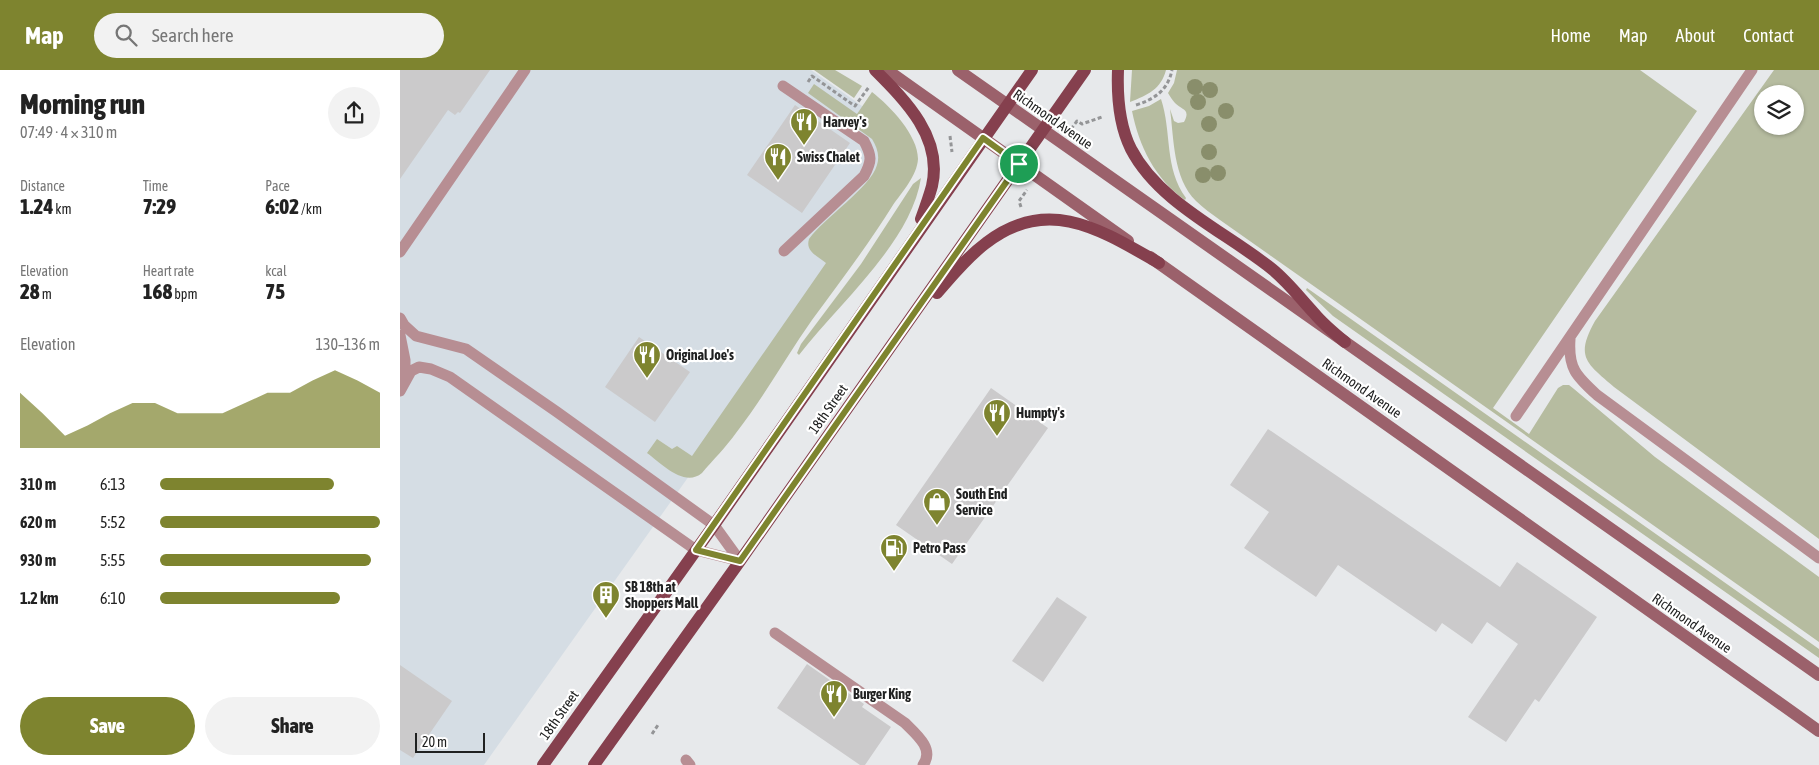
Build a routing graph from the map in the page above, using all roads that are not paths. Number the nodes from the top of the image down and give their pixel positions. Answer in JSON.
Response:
{"nodes":[{"id":1,"x":525,"y":70,"type":"edge"},
{"id":2,"x":875,"y":70,"type":"edge"},
{"id":3,"x":887,"y":70,"type":"edge"},
{"id":4,"x":958,"y":70,"type":"edge"},
{"id":5,"x":1032,"y":70,"type":"edge"},
{"id":6,"x":1085,"y":70,"type":"edge"},
{"id":7,"x":1118,"y":70,"type":"edge"},
{"id":8,"x":1752,"y":70,"type":"edge"},
{"id":9,"x":783,"y":86,"type":"dead end"},
{"id":10,"x":1007,"y":106,"type":"junction"},
{"id":11,"x":1043,"y":130,"type":"junction"},
{"id":12,"x":983,"y":138,"type":"junction"},
{"id":13,"x":1019,"y":164,"type":"junction"},
{"id":14,"x":909,"y":244,"type":"junction"},
{"id":15,"x":784,"y":251,"type":"dead end"},
{"id":16,"x":400,"y":252,"type":"edge"},
{"id":17,"x":1159,"y":263,"type":"junction"},
{"id":18,"x":400,"y":318,"type":"edge"},
{"id":19,"x":903,"y":329,"type":"junction"},
{"id":20,"x":400,"y":335,"type":"edge"},
{"id":21,"x":1570,"y":337,"type":"junction"},
{"id":22,"x":436,"y":341,"type":"junction"},
{"id":23,"x":1344,"y":342,"type":"junction"},
{"id":24,"x":403,"y":350,"type":"junction"},
{"id":25,"x":431,"y":369,"type":"junction"},
{"id":26,"x":402,"y":386,"type":"edge"},
{"id":27,"x":1516,"y":416,"type":"dead end"},
{"id":28,"x":714,"y":525,"type":"junction"},
{"id":29,"x":696,"y":550,"type":"junction"},
{"id":30,"x":1819,"y":558,"type":"edge"},
{"id":31,"x":740,"y":561,"type":"junction"},
{"id":32,"x":775,"y":633,"type":"dead end"},
{"id":33,"x":1819,"y":675,"type":"edge"},
{"id":34,"x":1819,"y":731,"type":"edge"},
{"id":35,"x":543,"y":765,"type":"edge"},
{"id":36,"x":594,"y":765,"type":"edge"},
{"id":37,"x":923,"y":765,"type":"edge"}],
"edges":[{"from":1,"to":16,"type":"lane"},
{"from":2,"to":14,"type":"main road"},
{"from":3,"to":12,"type":"main road","name":"Richmond Avenue"},
{"from":4,"to":10,"type":"main road","name":"Richmond Avenue"},
{"from":5,"to":10,"type":"main road","name":"18th Street"},
{"from":6,"to":11,"type":"main road","name":"18th Street"},
{"from":7,"to":23,"type":"main road"},
{"from":8,"to":21,"type":"lane"},
{"from":9,"to":15,"type":"lane"},
{"from":10,"to":11,"type":"main road","name":"Richmond Avenue"},
{"from":10,"to":12,"type":"main road","name":"18th Street"},
{"from":11,"to":13,"type":"main road","name":"18th Street"},
{"from":11,"to":23,"type":"main road","name":"Richmond Avenue"},
{"from":12,"to":13,"type":"main road","name":"Richmond Avenue"},
{"from":12,"to":14,"type":"main road","name":"18th Street"},
{"from":13,"to":17,"type":"main road","name":"Richmond Avenue"},
{"from":13,"to":19,"type":"main road","name":"18th Street"},
{"from":14,"to":28,"type":"main road","name":"18th Street"},
{"from":17,"to":19,"type":"main road"},
{"from":17,"to":34,"type":"main road","name":"Richmond Avenue"},
{"from":18,"to":22,"type":"lane"},
{"from":19,"to":31,"type":"main road","name":"18th Street"},
{"from":20,"to":24,"type":"lane"},
{"from":21,"to":27,"type":"lane"},
{"from":21,"to":30,"type":"lane"},
{"from":22,"to":24,"type":"lane"},
{"from":22,"to":28,"type":"lane"},
{"from":23,"to":33,"type":"main road","name":"Richmond Avenue"},
{"from":24,"to":25,"type":"lane"},
{"from":24,"to":26,"type":"lane"},
{"from":25,"to":26,"type":"lane"},
{"from":25,"to":29,"type":"lane"},
{"from":28,"to":29,"type":"main road","name":"18th Street"},
{"from":28,"to":31,"type":"lane"},
{"from":29,"to":31,"type":"lane"},
{"from":29,"to":35,"type":"main road","name":"18th Street"},
{"from":31,"to":36,"type":"main road","name":"18th Street"},
{"from":32,"to":37,"type":"lane"}]}
